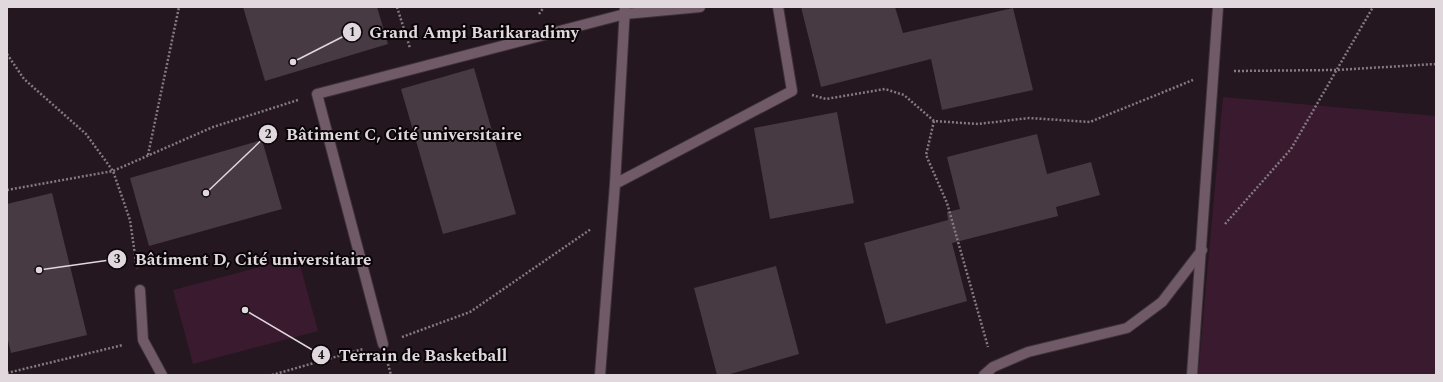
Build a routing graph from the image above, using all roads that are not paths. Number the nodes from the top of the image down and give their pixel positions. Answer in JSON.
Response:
{"nodes":[{"id":1,"x":700,"y":7,"type":"edge"},
{"id":2,"x":778,"y":7,"type":"edge"},
{"id":3,"x":1218,"y":7,"type":"edge"},
{"id":4,"x":625,"y":11,"type":"edge"},
{"id":5,"x":615,"y":184,"type":"junction"},
{"id":6,"x":1202,"y":250,"type":"junction"},
{"id":7,"x":140,"y":290,"type":"road end"},
{"id":8,"x":383,"y":344,"type":"road end"},
{"id":9,"x":162,"y":375,"type":"edge"},
{"id":10,"x":600,"y":375,"type":"edge"},
{"id":11,"x":984,"y":375,"type":"edge"},
{"id":12,"x":1192,"y":375,"type":"edge"}],
"edges":[{"from":1,"to":4,"type":"street"},
{"from":2,"to":5,"type":"street"},
{"from":3,"to":6,"type":"street"},
{"from":4,"to":5,"type":"street"},
{"from":4,"to":8,"type":"street"},
{"from":5,"to":10,"type":"street"},
{"from":6,"to":11,"type":"street"},
{"from":6,"to":12,"type":"street"},
{"from":7,"to":9,"type":"street"}]}
